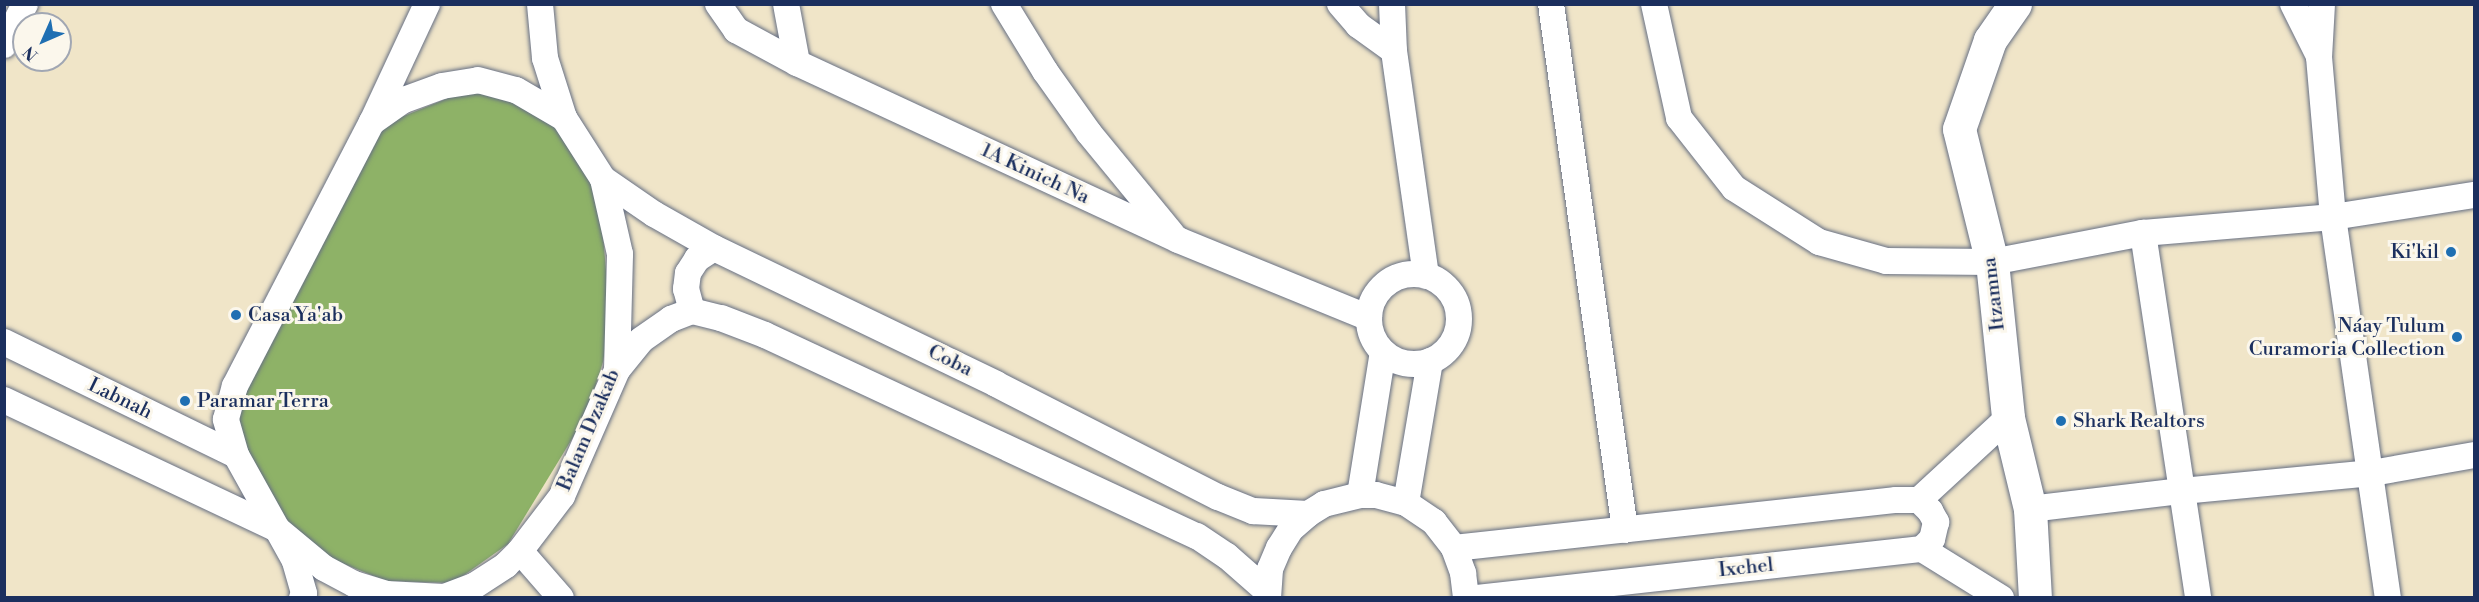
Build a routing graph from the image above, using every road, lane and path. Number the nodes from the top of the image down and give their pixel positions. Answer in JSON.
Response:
{"nodes":[{"id":1,"x":25,"y":4,"type":"edge"},
{"id":2,"x":427,"y":4,"type":"edge"},
{"id":3,"x":540,"y":4,"type":"edge"},
{"id":4,"x":718,"y":4,"type":"edge"},
{"id":5,"x":786,"y":4,"type":"edge"},
{"id":6,"x":1004,"y":4,"type":"edge"},
{"id":7,"x":1340,"y":4,"type":"edge"},
{"id":8,"x":1392,"y":4,"type":"edge"},
{"id":9,"x":1551,"y":4,"type":"edge"},
{"id":10,"x":1654,"y":4,"type":"edge"},
{"id":11,"x":2015,"y":4,"type":"edge"},
{"id":12,"x":2293,"y":4,"type":"edge"},
{"id":13,"x":2322,"y":4,"type":"edge"},
{"id":14,"x":4,"y":45,"type":"edge"},
{"id":15,"x":1394,"y":51,"type":"junction"},
{"id":16,"x":2319,"y":57,"type":"junction"},
{"id":17,"x":797,"y":63,"type":"junction"},
{"id":18,"x":564,"y":118,"type":"junction"},
{"id":19,"x":372,"y":122,"type":"junction"},
{"id":20,"x":603,"y":179,"type":"junction"},
{"id":21,"x":2475,"y":195,"type":"edge"},
{"id":22,"x":2333,"y":217,"type":"junction"},
{"id":23,"x":2143,"y":233,"type":"junction"},
{"id":24,"x":1178,"y":240,"type":"junction"},
{"id":25,"x":714,"y":248,"type":"junction"},
{"id":26,"x":1992,"y":262,"type":"junction"},
{"id":27,"x":1426,"y":276,"type":"junction"},
{"id":28,"x":692,"y":311,"type":"junction"},
{"id":29,"x":1369,"y":318,"type":"junction"},
{"id":30,"x":4,"y":342,"type":"edge"},
{"id":31,"x":1383,"y":352,"type":"junction"},
{"id":32,"x":1430,"y":361,"type":"junction"},
{"id":33,"x":617,"y":370,"type":"junction"},
{"id":34,"x":4,"y":400,"type":"edge"},
{"id":35,"x":2008,"y":418,"type":"junction"},
{"id":36,"x":2475,"y":455,"type":"edge"},
{"id":37,"x":236,"y":456,"type":"junction"},
{"id":38,"x":2372,"y":473,"type":"junction"},
{"id":39,"x":2182,"y":491,"type":"junction"},
{"id":40,"x":1360,"y":495,"type":"junction"},
{"id":41,"x":1919,"y":500,"type":"junction"},
{"id":42,"x":1406,"y":503,"type":"junction"},
{"id":43,"x":2030,"y":509,"type":"junction"},
{"id":44,"x":1308,"y":514,"type":"junction"},
{"id":45,"x":277,"y":529,"type":"junction"},
{"id":46,"x":1625,"y":530,"type":"junction"},
{"id":47,"x":1454,"y":548,"type":"junction"},
{"id":48,"x":1922,"y":549,"type":"junction"},
{"id":49,"x":520,"y":551,"type":"junction"},
{"id":50,"x":1268,"y":594,"type":"edge"},
{"id":51,"x":302,"y":597,"type":"edge"},
{"id":52,"x":443,"y":597,"type":"edge"},
{"id":53,"x":561,"y":597,"type":"edge"},
{"id":54,"x":1466,"y":597,"type":"edge"},
{"id":55,"x":1478,"y":597,"type":"edge"},
{"id":56,"x":2001,"y":597,"type":"edge"},
{"id":57,"x":2035,"y":597,"type":"edge"},
{"id":58,"x":2198,"y":597,"type":"edge"},
{"id":59,"x":2388,"y":597,"type":"edge"}],
"edges":[{"from":1,"to":14,"type":"street"},
{"from":2,"to":19,"type":"street"},
{"from":3,"to":18,"type":"street","name":"Balam Dzakab"},
{"from":4,"to":17,"type":"street","name":"1A Kinich Na"},
{"from":5,"to":17,"type":"street"},
{"from":6,"to":24,"type":"street"},
{"from":7,"to":15,"type":"street"},
{"from":8,"to":15,"type":"street"},
{"from":9,"to":46,"type":"street"},
{"from":10,"to":26,"type":"street"},
{"from":11,"to":26,"type":"street","name":"Itzamna"},
{"from":12,"to":16,"type":"street"},
{"from":13,"to":16,"type":"street"},
{"from":15,"to":27,"type":"street"},
{"from":16,"to":22,"type":"street"},
{"from":17,"to":24,"type":"street","name":"1A Kinich Na"},
{"from":18,"to":19,"type":"street"},
{"from":18,"to":20,"type":"street","name":"Balam Dzakab"},
{"from":19,"to":37,"type":"street"},
{"from":20,"to":25,"type":"street","name":"Coba"},
{"from":20,"to":33,"type":"street","name":"Balam Dzakab"},
{"from":21,"to":22,"type":"street"},
{"from":22,"to":23,"type":"street"},
{"from":22,"to":38,"type":"street"},
{"from":23,"to":26,"type":"street"},
{"from":23,"to":39,"type":"street"},
{"from":24,"to":29,"type":"street","name":"1A Kinich Na"},
{"from":25,"to":28,"type":"street"},
{"from":25,"to":44,"type":"street","name":"Coba"},
{"from":26,"to":35,"type":"street","name":"Itzamna"},
{"from":27,"to":29,"type":"street"},
{"from":27,"to":32,"type":"street"},
{"from":28,"to":33,"type":"street"},
{"from":28,"to":50,"type":"street"},
{"from":29,"to":31,"type":"street"},
{"from":30,"to":37,"type":"street","name":"Labnah"},
{"from":31,"to":32,"type":"street"},
{"from":31,"to":40,"type":"street"},
{"from":32,"to":42,"type":"street"},
{"from":33,"to":49,"type":"street","name":"Balam Dzakab"},
{"from":34,"to":45,"type":"street"},
{"from":35,"to":41,"type":"street"},
{"from":35,"to":43,"type":"street","name":"Itzamna"},
{"from":36,"to":38,"type":"street"},
{"from":37,"to":45,"type":"street"},
{"from":38,"to":39,"type":"street"},
{"from":38,"to":59,"type":"street"},
{"from":39,"to":43,"type":"street"},
{"from":39,"to":58,"type":"street"},
{"from":40,"to":42,"type":"street"},
{"from":40,"to":44,"type":"street"},
{"from":41,"to":46,"type":"street"},
{"from":41,"to":48,"type":"street"},
{"from":42,"to":47,"type":"street"},
{"from":43,"to":57,"type":"street","name":"Itzamna"},
{"from":44,"to":50,"type":"street"},
{"from":45,"to":51,"type":"street"},
{"from":45,"to":52,"type":"street"},
{"from":46,"to":47,"type":"street"},
{"from":47,"to":54,"type":"street"},
{"from":48,"to":55,"type":"street","name":"Ixchel"},
{"from":48,"to":56,"type":"street"},
{"from":49,"to":52,"type":"street","name":"Balam Dzakab"},
{"from":49,"to":53,"type":"street"}]}
